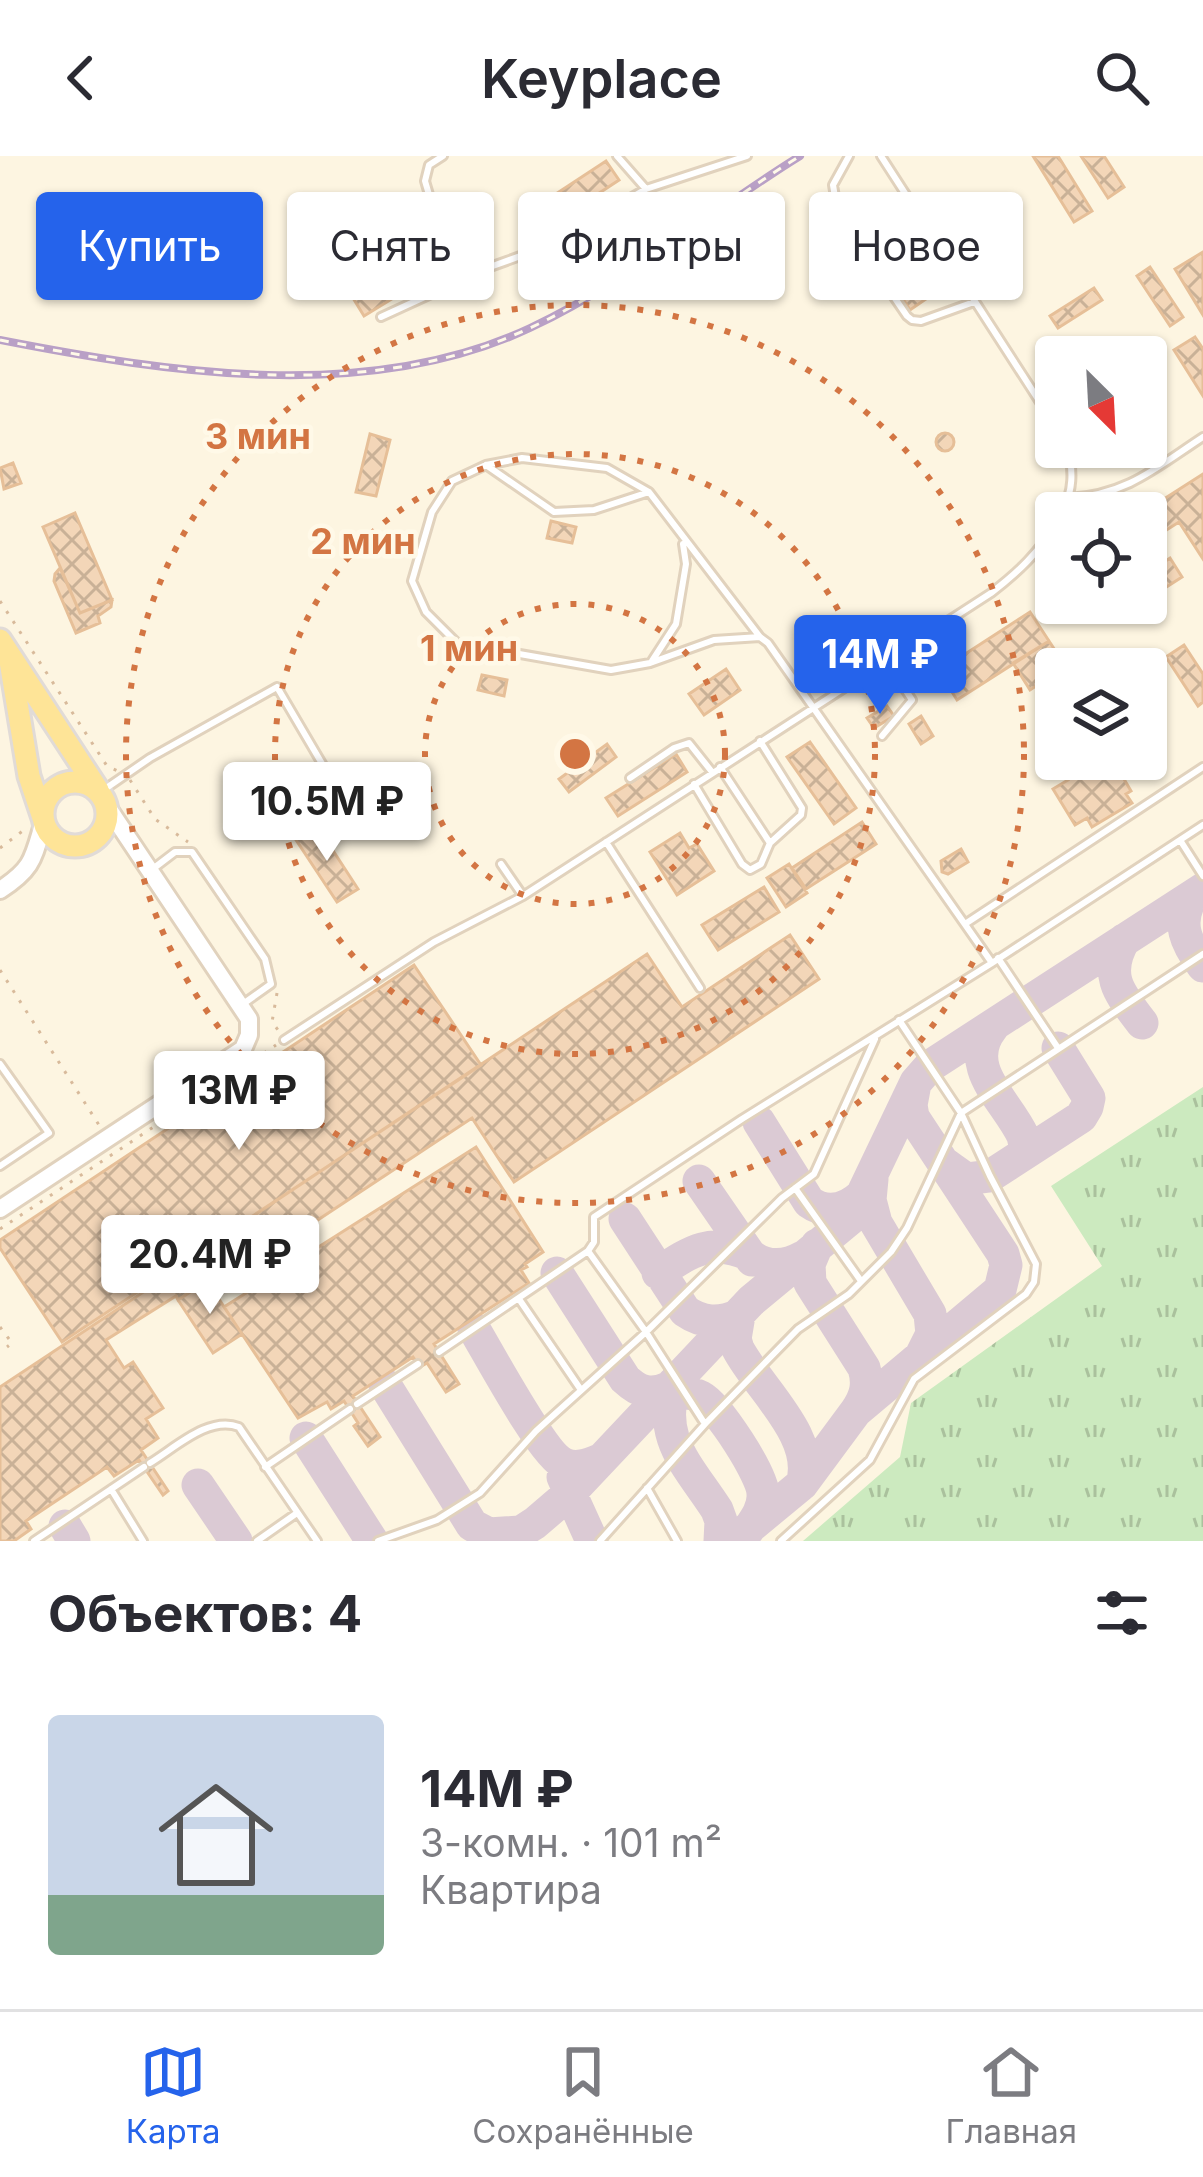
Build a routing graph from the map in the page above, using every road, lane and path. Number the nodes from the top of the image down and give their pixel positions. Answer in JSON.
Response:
{"nodes":[{"id":1,"x":443,"y":156,"type":"edge"},
{"id":2,"x":616,"y":156,"type":"edge"},
{"id":3,"x":747,"y":156,"type":"edge"},
{"id":4,"x":849,"y":156,"type":"edge"},
{"id":5,"x":880,"y":156,"type":"edge"},
{"id":6,"x":646,"y":189,"type":"junction"},
{"id":7,"x":428,"y":192,"type":"edge"},
{"id":8,"x":494,"y":266,"type":"edge"},
{"id":9,"x":418,"y":300,"type":"edge"},
{"id":10,"x":974,"y":302,"type":"junction"},
{"id":11,"x":381,"y":317,"type":"dead end"},
{"id":12,"x":1035,"y":395,"type":"edge"},
{"id":13,"x":1203,"y":437,"type":"edge"},
{"id":14,"x":487,"y":465,"type":"junction"},
{"id":15,"x":650,"y":492,"type":"junction"},
{"id":16,"x":1112,"y":492,"type":"edge"},
{"id":17,"x":683,"y":539,"type":"junction"},
{"id":18,"x":1035,"y":553,"type":"edge"},
{"id":19,"x":0,"y":601,"type":"edge"},
{"id":20,"x":760,"y":637,"type":"junction"},
{"id":21,"x":4,"y":647,"type":"edge"},
{"id":22,"x":886,"y":660,"type":"junction"},
{"id":23,"x":650,"y":664,"type":"junction"},
{"id":24,"x":814,"y":706,"type":"junction"},
{"id":25,"x":882,"y":736,"type":"dead end"},
{"id":26,"x":760,"y":741,"type":"junction"},
{"id":27,"x":324,"y":767,"type":"dead end"},
{"id":28,"x":1203,"y":767,"type":"edge"},
{"id":29,"x":716,"y":770,"type":"junction"},
{"id":30,"x":127,"y":775,"type":"junction"},
{"id":31,"x":630,"y":778,"type":"dead end"},
{"id":32,"x":694,"y":784,"type":"junction"},
{"id":33,"x":102,"y":797,"type":"junction"},
{"id":34,"x":889,"y":815,"type":"junction"},
{"id":35,"x":44,"y":821,"type":"junction"},
{"id":36,"x":880,"y":823,"type":"dead end"},
{"id":37,"x":1203,"y":825,"type":"edge"},
{"id":38,"x":1180,"y":841,"type":"junction"},
{"id":39,"x":188,"y":842,"type":"dead end"},
{"id":40,"x":606,"y":842,"type":"junction"},
{"id":41,"x":770,"y":843,"type":"junction"},
{"id":42,"x":501,"y":864,"type":"dead end"},
{"id":43,"x":150,"y":871,"type":"junction"},
{"id":44,"x":1203,"y":877,"type":"edge"},
{"id":45,"x":0,"y":890,"type":"edge"},
{"id":46,"x":523,"y":896,"type":"junction"},
{"id":47,"x":965,"y":924,"type":"junction"},
{"id":48,"x":1203,"y":954,"type":"edge"},
{"id":49,"x":995,"y":961,"type":"junction"},
{"id":50,"x":0,"y":970,"type":"edge"},
{"id":51,"x":278,"y":988,"type":"dead end"},
{"id":52,"x":700,"y":988,"type":"dead end"},
{"id":53,"x":244,"y":1013,"type":"junction"},
{"id":54,"x":899,"y":1020,"type":"junction"},
{"id":55,"x":876,"y":1036,"type":"junction"},
{"id":56,"x":284,"y":1040,"type":"junction"},
{"id":57,"x":1058,"y":1048,"type":"junction"},
{"id":58,"x":0,"y":1064,"type":"edge"},
{"id":59,"x":247,"y":1065,"type":"dead end"},
{"id":60,"x":961,"y":1113,"type":"junction"},
{"id":61,"x":172,"y":1114,"type":"dead end"},
{"id":62,"x":107,"y":1138,"type":"junction"},
{"id":63,"x":0,"y":1166,"type":"edge"},
{"id":64,"x":795,"y":1188,"type":"junction"},
{"id":65,"x":0,"y":1209,"type":"edge"},
{"id":66,"x":0,"y":1229,"type":"edge"},
{"id":67,"x":588,"y":1251,"type":"junction"},
{"id":68,"x":861,"y":1282,"type":"junction"},
{"id":69,"x":519,"y":1299,"type":"junction"},
{"id":70,"x":0,"y":1328,"type":"edge"},
{"id":71,"x":646,"y":1333,"type":"junction"},
{"id":72,"x":7,"y":1347,"type":"dead end"},
{"id":73,"x":439,"y":1352,"type":"dead end"},
{"id":74,"x":418,"y":1364,"type":"dead end"},
{"id":75,"x":581,"y":1390,"type":"junction"},
{"id":76,"x":705,"y":1424,"type":"junction"},
{"id":77,"x":266,"y":1467,"type":"junction"},
{"id":78,"x":647,"y":1488,"type":"junction"},
{"id":79,"x":111,"y":1489,"type":"junction"},
{"id":80,"x":297,"y":1513,"type":"junction"},
{"id":81,"x":34,"y":1541,"type":"edge"},
{"id":82,"x":143,"y":1541,"type":"edge"},
{"id":83,"x":257,"y":1541,"type":"edge"},
{"id":84,"x":317,"y":1541,"type":"edge"},
{"id":85,"x":377,"y":1541,"type":"edge"},
{"id":86,"x":600,"y":1541,"type":"edge"},
{"id":87,"x":677,"y":1541,"type":"edge"},
{"id":88,"x":782,"y":1541,"type":"edge"}],
"edges":[{"from":1,"to":7,"type":"lane"},
{"from":2,"to":6,"type":"lane"},
{"from":3,"to":6,"type":"lane"},
{"from":4,"to":10,"type":"lane"},
{"from":5,"to":10,"type":"lane"},
{"from":6,"to":8,"type":"lane"},
{"from":9,"to":11,"type":"lane"},
{"from":10,"to":12,"type":"lane"},
{"from":13,"to":16,"type":"lane"},
{"from":14,"to":15,"type":"lane"},
{"from":14,"to":15,"type":"lane"},
{"from":14,"to":23,"type":"lane"},
{"from":15,"to":17,"type":"lane"},
{"from":17,"to":20,"type":"lane"},
{"from":17,"to":23,"type":"lane"},
{"from":18,"to":22,"type":"lane"},
{"from":19,"to":30,"type":"path"},
{"from":20,"to":23,"type":"lane"},
{"from":20,"to":24,"type":"lane"},
{"from":21,"to":33,"type":"main road"},
{"from":21,"to":35,"type":"main road"},
{"from":22,"to":24,"type":"lane"},
{"from":22,"to":25,"type":"lane"},
{"from":24,"to":26,"type":"lane"},
{"from":24,"to":34,"type":"lane"},
{"from":26,"to":29,"type":"lane"},
{"from":26,"to":41,"type":"lane"},
{"from":27,"to":30,"type":"lane"},
{"from":28,"to":47,"type":"lane"},
{"from":29,"to":31,"type":"lane"},
{"from":29,"to":32,"type":"lane"},
{"from":29,"to":41,"type":"lane"},
{"from":30,"to":33,"type":"lane"},
{"from":30,"to":39,"type":"path"},
{"from":32,"to":40,"type":"lane"},
{"from":32,"to":41,"type":"lane"},
{"from":33,"to":35,"type":"main road"},
{"from":33,"to":35,"type":"main road"},
{"from":33,"to":43,"type":"street"},
{"from":34,"to":36,"type":"lane"},
{"from":34,"to":47,"type":"lane"},
{"from":35,"to":45,"type":"street"},
{"from":37,"to":38,"type":"lane"},
{"from":38,"to":44,"type":"lane"},
{"from":38,"to":49,"type":"lane"},
{"from":40,"to":46,"type":"lane"},
{"from":40,"to":52,"type":"lane"},
{"from":42,"to":46,"type":"lane"},
{"from":43,"to":53,"type":"street"},
{"from":43,"to":53,"type":"lane"},
{"from":46,"to":56,"type":"lane"},
{"from":47,"to":49,"type":"lane"},
{"from":48,"to":57,"type":"lane"},
{"from":49,"to":54,"type":"lane"},
{"from":49,"to":57,"type":"lane"},
{"from":50,"to":62,"type":"path"},
{"from":51,"to":56,"type":"path"},
{"from":53,"to":62,"type":"street"},
{"from":54,"to":55,"type":"lane"},
{"from":54,"to":60,"type":"lane"},
{"from":55,"to":64,"type":"lane"},
{"from":55,"to":67,"type":"lane"},
{"from":56,"to":59,"type":"path"},
{"from":57,"to":60,"type":"lane"},
{"from":58,"to":63,"type":"lane"},
{"from":60,"to":68,"type":"lane"},
{"from":60,"to":88,"type":"lane"},
{"from":61,"to":66,"type":"path"},
{"from":62,"to":65,"type":"street"},
{"from":64,"to":68,"type":"lane"},
{"from":64,"to":71,"type":"lane"},
{"from":67,"to":69,"type":"lane"},
{"from":67,"to":71,"type":"lane"},
{"from":68,"to":76,"type":"lane"},
{"from":69,"to":73,"type":"lane"},
{"from":69,"to":75,"type":"lane"},
{"from":70,"to":72,"type":"path"},
{"from":71,"to":75,"type":"lane"},
{"from":71,"to":76,"type":"lane"},
{"from":74,"to":77,"type":"lane"},
{"from":75,"to":85,"type":"lane"},
{"from":76,"to":78,"type":"lane"},
{"from":77,"to":79,"type":"lane"},
{"from":77,"to":80,"type":"lane"},
{"from":78,"to":86,"type":"lane"},
{"from":78,"to":87,"type":"lane"},
{"from":79,"to":81,"type":"lane"},
{"from":79,"to":82,"type":"lane"},
{"from":80,"to":83,"type":"lane"},
{"from":80,"to":84,"type":"lane"}]}
